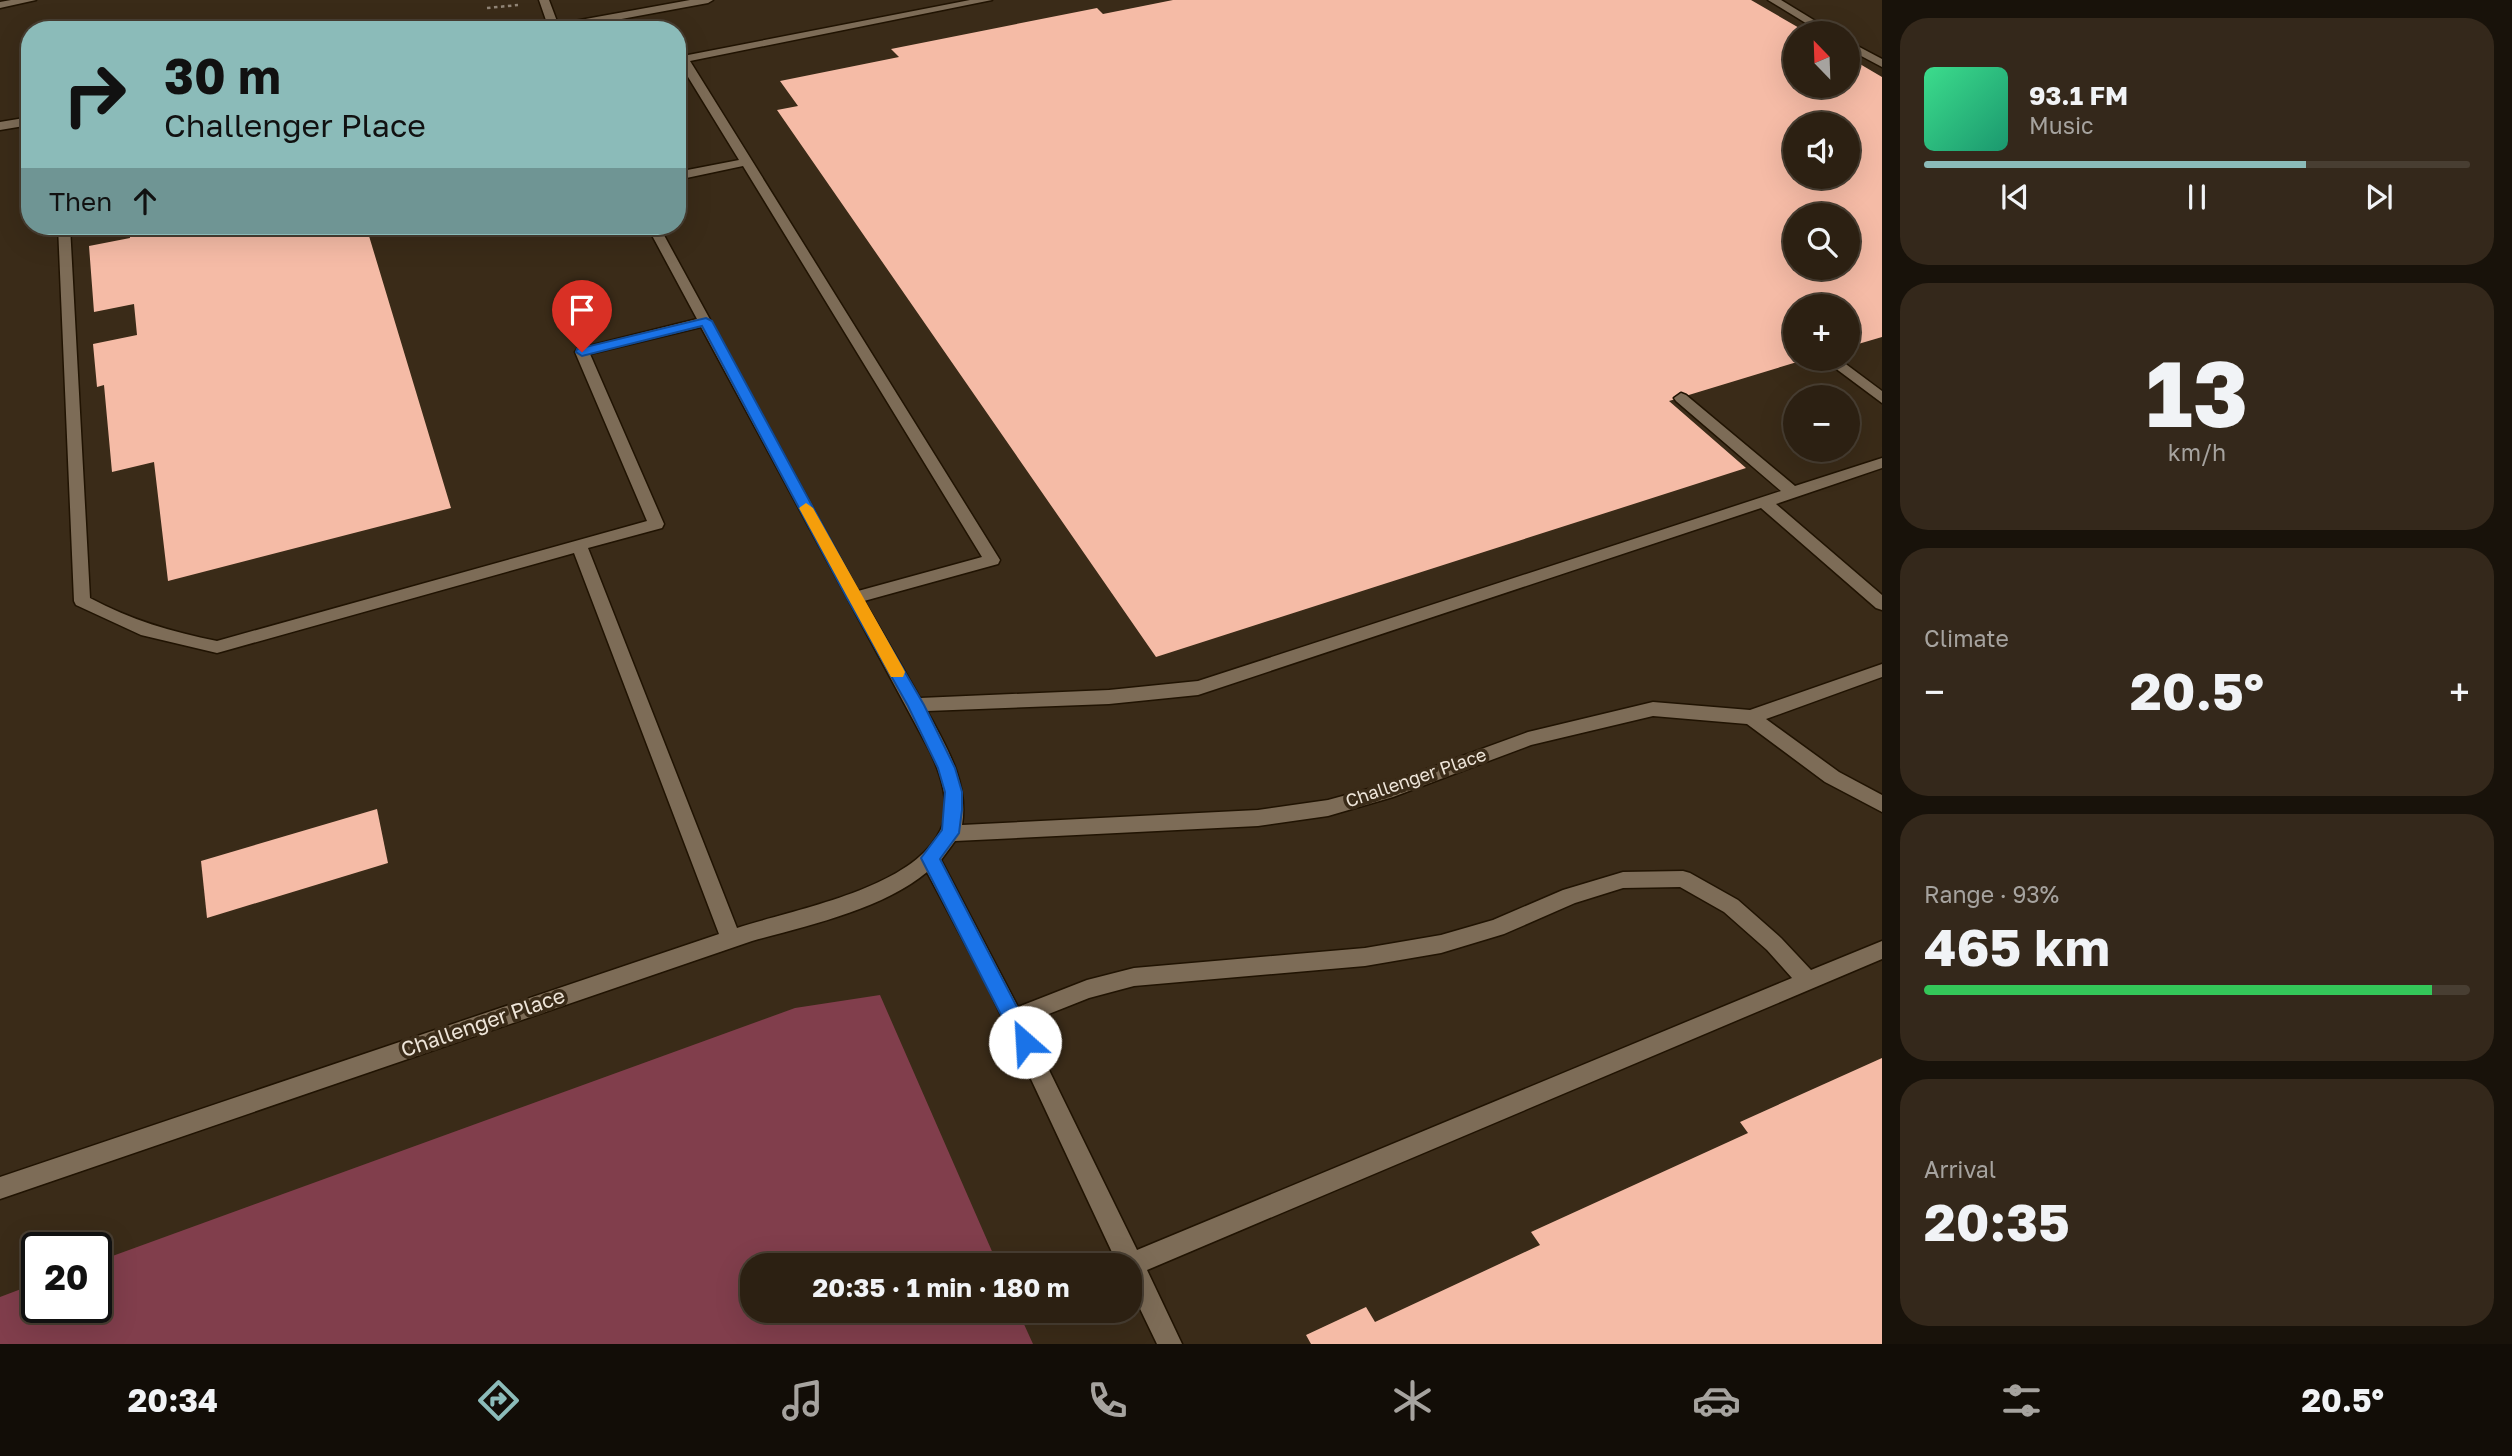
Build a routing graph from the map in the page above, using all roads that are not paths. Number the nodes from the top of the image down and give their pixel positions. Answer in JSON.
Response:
{"nodes":[{"id":1,"x":31,"y":0,"type":"edge"},
{"id":2,"x":544,"y":0,"type":"edge"},
{"id":3,"x":708,"y":0,"type":"edge"},
{"id":4,"x":987,"y":0,"type":"edge"},
{"id":5,"x":1773,"y":0,"type":"edge"},
{"id":6,"x":0,"y":5,"type":"edge"},
{"id":7,"x":551,"y":21,"type":"edge"},
{"id":8,"x":596,"y":21,"type":"edge"},
{"id":9,"x":1809,"y":21,"type":"edge"},
{"id":10,"x":1860,"y":51,"type":"edge"},
{"id":11,"x":686,"y":58,"type":"edge"},
{"id":12,"x":686,"y":61,"type":"edge"},
{"id":13,"x":1882,"y":64,"type":"edge"},
{"id":14,"x":21,"y":122,"type":"edge"},
{"id":15,"x":0,"y":126,"type":"edge"},
{"id":16,"x":747,"y":162,"type":"junction"},
{"id":17,"x":686,"y":174,"type":"edge"},
{"id":18,"x":64,"y":235,"type":"edge"},
{"id":19,"x":658,"y":235,"type":"edge"},
{"id":20,"x":706,"y":321,"type":"junction"},
{"id":21,"x":1846,"y":371,"type":"edge"},
{"id":22,"x":1681,"y":398,"type":"dead end"},
{"id":23,"x":1882,"y":398,"type":"edge"},
{"id":24,"x":1882,"y":463,"type":"edge"},
{"id":25,"x":1792,"y":492,"type":"junction"},
{"id":26,"x":1764,"y":502,"type":"junction"},
{"id":27,"x":579,"y":545,"type":"junction"},
{"id":28,"x":854,"y":598,"type":"junction"},
{"id":29,"x":1882,"y":604,"type":"edge"},
{"id":30,"x":1882,"y":670,"type":"edge"},
{"id":31,"x":916,"y":705,"type":"junction"},
{"id":32,"x":1751,"y":717,"type":"junction"},
{"id":33,"x":1882,"y":804,"type":"edge"},
{"id":34,"x":950,"y":833,"type":"junction"},
{"id":35,"x":930,"y":858,"type":"junction"},
{"id":36,"x":731,"y":939,"type":"junction"},
{"id":37,"x":1882,"y":950,"type":"edge"},
{"id":38,"x":1808,"y":981,"type":"junction"},
{"id":39,"x":1013,"y":1018,"type":"junction"},
{"id":40,"x":0,"y":1188,"type":"edge"},
{"id":41,"x":1124,"y":1253,"type":"edge"},
{"id":42,"x":1142,"y":1260,"type":"edge"},
{"id":43,"x":1142,"y":1289,"type":"edge"},
{"id":44,"x":1170,"y":1344,"type":"edge"}],
"edges":[{"from":1,"to":6,"type":"street"},
{"from":2,"to":7,"type":"street"},
{"from":3,"to":8,"type":"street"},
{"from":4,"to":11,"type":"street"},
{"from":5,"to":9,"type":"street"},
{"from":10,"to":13,"type":"street"},
{"from":12,"to":16,"type":"street"},
{"from":14,"to":15,"type":"street"},
{"from":16,"to":17,"type":"street"},
{"from":16,"to":28,"type":"street"},
{"from":18,"to":27,"type":"street"},
{"from":19,"to":20,"type":"street"},
{"from":20,"to":27,"type":"street"},
{"from":20,"to":28,"type":"street"},
{"from":21,"to":23,"type":"street"},
{"from":22,"to":25,"type":"street"},
{"from":24,"to":25,"type":"street"},
{"from":25,"to":26,"type":"street"},
{"from":26,"to":29,"type":"street"},
{"from":26,"to":31,"type":"street"},
{"from":27,"to":36,"type":"street"},
{"from":28,"to":31,"type":"street"},
{"from":30,"to":32,"type":"street"},
{"from":31,"to":34,"type":"street"},
{"from":32,"to":33,"type":"street"},
{"from":32,"to":34,"type":"street","name":"Challenger Place"},
{"from":34,"to":35,"type":"street","name":"Challenger Place"},
{"from":35,"to":36,"type":"street","name":"Challenger Place"},
{"from":35,"to":39,"type":"street"},
{"from":36,"to":40,"type":"street","name":"Challenger Place"},
{"from":37,"to":38,"type":"street"},
{"from":38,"to":39,"type":"street"},
{"from":38,"to":42,"type":"street"},
{"from":39,"to":41,"type":"street"},
{"from":43,"to":44,"type":"street"}]}
